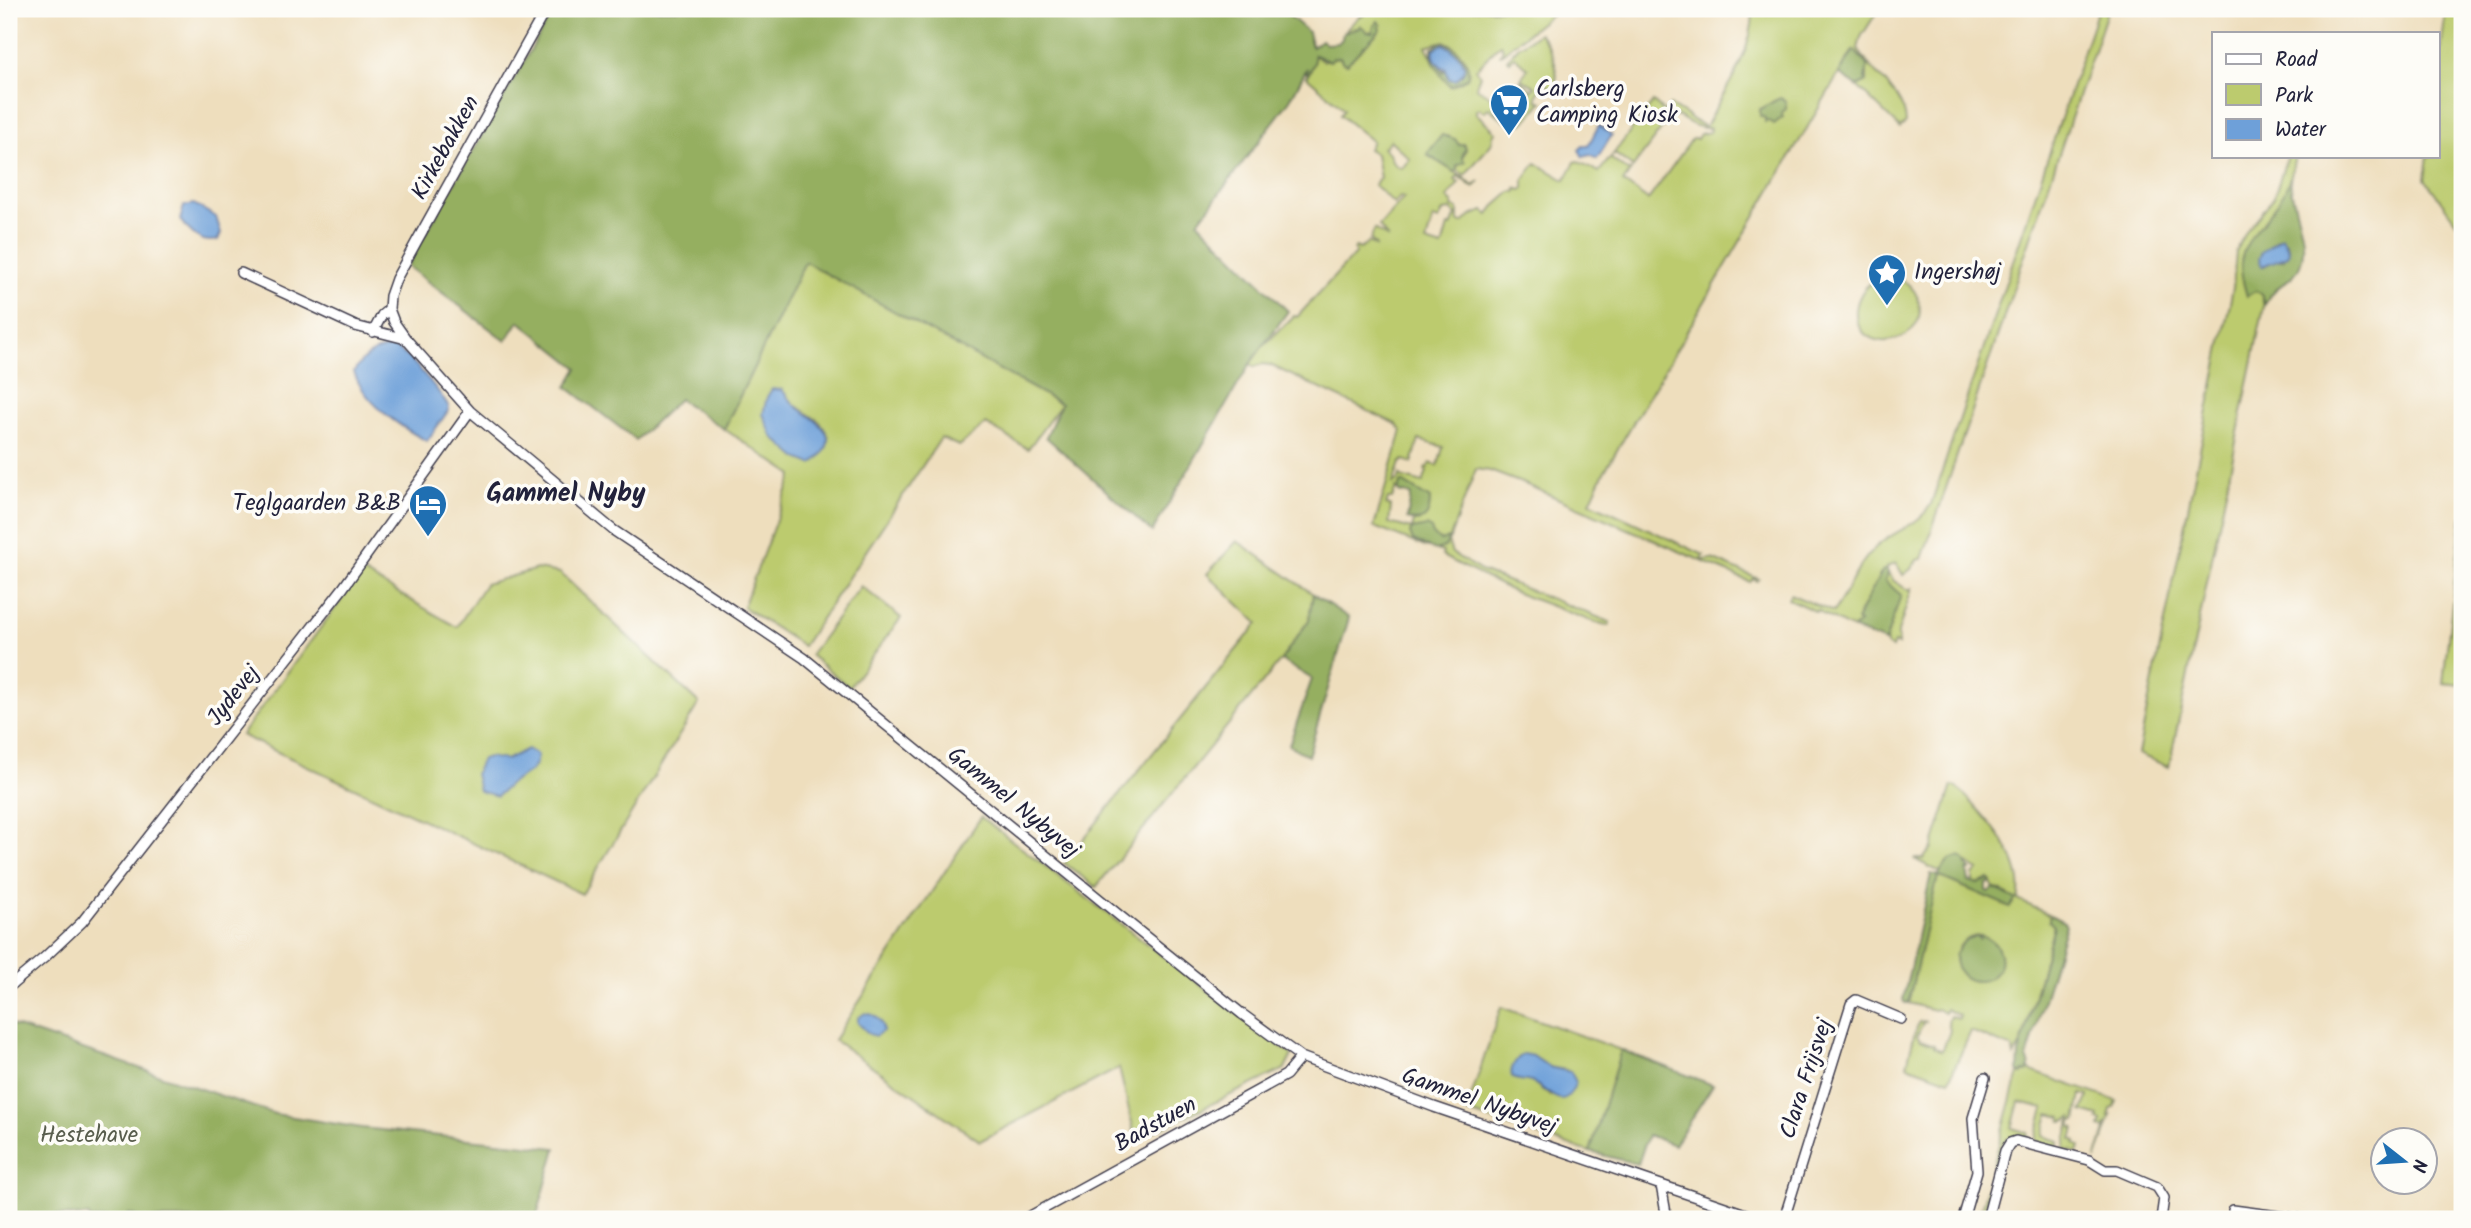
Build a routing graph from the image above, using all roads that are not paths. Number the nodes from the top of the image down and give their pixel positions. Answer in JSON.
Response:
{"nodes":[{"id":1,"x":546,"y":9,"type":"edge"},
{"id":2,"x":241,"y":273,"type":"dead end"},
{"id":3,"x":389,"y":309,"type":"junction"},
{"id":4,"x":373,"y":332,"type":"junction"},
{"id":5,"x":405,"y":339,"type":"junction"},
{"id":6,"x":470,"y":411,"type":"junction"},
{"id":7,"x":9,"y":987,"type":"edge"},
{"id":8,"x":1901,"y":1020,"type":"dead end"},
{"id":9,"x":1301,"y":1057,"type":"junction"},
{"id":10,"x":1985,"y":1078,"type":"dead end"},
{"id":11,"x":1661,"y":1185,"type":"junction"},
{"id":12,"x":2233,"y":1210,"type":"dead end"},
{"id":13,"x":1025,"y":1219,"type":"edge"},
{"id":14,"x":1667,"y":1219,"type":"edge"},
{"id":15,"x":1760,"y":1219,"type":"edge"},
{"id":16,"x":1784,"y":1219,"type":"edge"},
{"id":17,"x":1963,"y":1219,"type":"edge"},
{"id":18,"x":1987,"y":1219,"type":"edge"},
{"id":19,"x":2161,"y":1219,"type":"edge"},
{"id":20,"x":2301,"y":1219,"type":"edge"}],
"edges":[{"from":1,"to":3,"type":"street","name":"Kirkebakken"},
{"from":2,"to":4,"type":"street"},
{"from":3,"to":4,"type":"street"},
{"from":3,"to":5,"type":"street","name":"Gammel Nybyvej"},
{"from":4,"to":5,"type":"street"},
{"from":5,"to":6,"type":"street","name":"Gammel Nybyvej"},
{"from":6,"to":7,"type":"street","name":"Jydevej"},
{"from":6,"to":9,"type":"street","name":"Gammel Nybyvej"},
{"from":8,"to":16,"type":"street","name":"Clara Frijsvej"},
{"from":9,"to":11,"type":"street","name":"Gammel Nybyvej"},
{"from":9,"to":13,"type":"street","name":"Badstuen"},
{"from":10,"to":17,"type":"street"},
{"from":11,"to":14,"type":"street"},
{"from":11,"to":15,"type":"street","name":"Gammel Nybyvej"},
{"from":12,"to":20,"type":"street"},
{"from":18,"to":19,"type":"street"}]}
